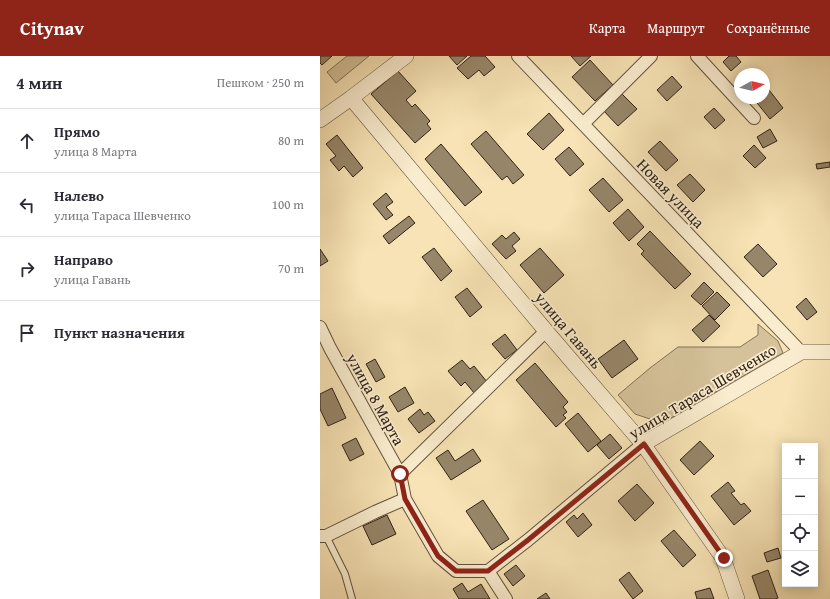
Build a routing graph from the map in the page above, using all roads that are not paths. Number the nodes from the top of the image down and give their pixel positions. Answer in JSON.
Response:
{"nodes":[{"id":1,"x":406,"y":56,"type":"edge"},
{"id":2,"x":518,"y":56,"type":"edge"},
{"id":3,"x":651,"y":56,"type":"edge"},
{"id":4,"x":697,"y":56,"type":"edge"},
{"id":5,"x":351,"y":98,"type":"junction"},
{"id":6,"x":754,"y":118,"type":"dead end"},
{"id":7,"x":320,"y":120,"type":"edge"},
{"id":8,"x":583,"y":124,"type":"junction"},
{"id":9,"x":320,"y":328,"type":"edge"},
{"id":10,"x":546,"y":331,"type":"junction"},
{"id":11,"x":801,"y":352,"type":"junction"},
{"id":12,"x":830,"y":352,"type":"edge"},
{"id":13,"x":644,"y":444,"type":"junction"},
{"id":14,"x":400,"y":474,"type":"junction"},
{"id":15,"x":405,"y":499,"type":"junction"},
{"id":16,"x":323,"y":536,"type":"edge"},
{"id":17,"x":488,"y":571,"type":"junction"},
{"id":18,"x":352,"y":599,"type":"edge"},
{"id":19,"x":506,"y":599,"type":"edge"},
{"id":20,"x":737,"y":599,"type":"edge"}],
"edges":[{"from":1,"to":5,"type":"street"},
{"from":2,"to":8,"type":"street","name":"Новая улица"},
{"from":3,"to":8,"type":"street"},
{"from":4,"to":6,"type":"street"},
{"from":5,"to":7,"type":"street"},
{"from":5,"to":10,"type":"street","name":"улица Гавань"},
{"from":8,"to":11,"type":"street","name":"Новая улица"},
{"from":9,"to":14,"type":"street","name":"улица 8 Марта"},
{"from":10,"to":13,"type":"street","name":"улица Гавань"},
{"from":10,"to":14,"type":"street"},
{"from":11,"to":12,"type":"street","name":"улица Тараса Шевченко"},
{"from":11,"to":13,"type":"street","name":"улица Тараса Шевченко"},
{"from":13,"to":17,"type":"street","name":"улица Тараса Шевченко"},
{"from":13,"to":20,"type":"street","name":"улица Гавань"},
{"from":14,"to":15,"type":"street","name":"улица 8 Марта"},
{"from":15,"to":16,"type":"street"},
{"from":15,"to":17,"type":"street","name":"улица 8 Марта"},
{"from":16,"to":18,"type":"lane"},
{"from":17,"to":19,"type":"street"}]}
